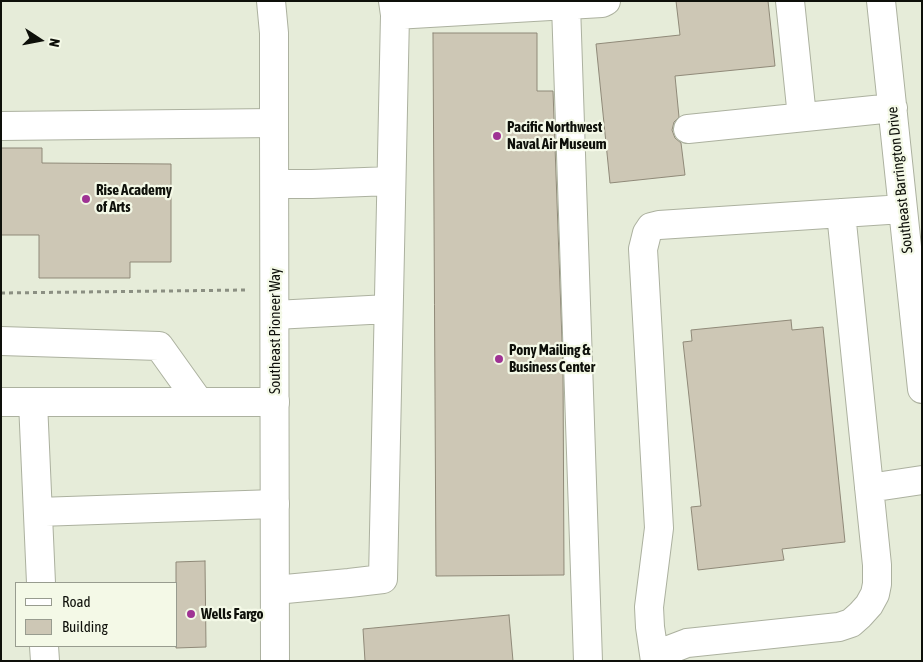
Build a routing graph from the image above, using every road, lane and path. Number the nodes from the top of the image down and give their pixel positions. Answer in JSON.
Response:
{"nodes":[{"id":1,"x":271,"y":1,"type":"edge"},
{"id":2,"x":606,"y":1,"type":"edge"},
{"id":3,"x":790,"y":1,"type":"edge"},
{"id":4,"x":882,"y":1,"type":"edge"},
{"id":5,"x":566,"y":5,"type":"junction"},
{"id":6,"x":394,"y":8,"type":"edge"},
{"id":7,"x":893,"y":108,"type":"junction"},
{"id":8,"x":802,"y":117,"type":"junction"},
{"id":9,"x":274,"y":123,"type":"junction"},
{"id":10,"x":1,"y":126,"type":"edge"},
{"id":11,"x":688,"y":129,"type":"dead end"},
{"id":12,"x":392,"y":181,"type":"junction"},
{"id":13,"x":274,"y":184,"type":"junction"},
{"id":14,"x":903,"y":209,"type":"junction"},
{"id":15,"x":841,"y":213,"type":"junction"},
{"id":16,"x":1,"y":293,"type":"edge"},
{"id":17,"x":274,"y":302,"type":"junction"},
{"id":18,"x":388,"y":309,"type":"junction"},
{"id":19,"x":918,"y":317,"type":"edge"},
{"id":20,"x":1,"y":341,"type":"edge"},
{"id":21,"x":922,"y":388,"type":"edge"},
{"id":22,"x":1,"y":402,"type":"edge"},
{"id":23,"x":33,"y":402,"type":"junction"},
{"id":24,"x":199,"y":402,"type":"junction"},
{"id":25,"x":275,"y":402,"type":"junction"},
{"id":26,"x":922,"y":480,"type":"edge"},
{"id":27,"x":870,"y":488,"type":"junction"},
{"id":28,"x":275,"y":504,"type":"junction"},
{"id":29,"x":38,"y":512,"type":"junction"},
{"id":30,"x":41,"y":582,"type":"edge"},
{"id":31,"x":275,"y":590,"type":"junction"},
{"id":32,"x":44,"y":647,"type":"edge"},
{"id":33,"x":45,"y":661,"type":"edge"},
{"id":34,"x":275,"y":661,"type":"edge"},
{"id":35,"x":588,"y":661,"type":"edge"},
{"id":36,"x":656,"y":661,"type":"edge"}],
"edges":[{"from":1,"to":9,"type":"main road","name":"Southeast Pioneer Way"},
{"from":2,"to":5,"type":"main road"},
{"from":3,"to":8,"type":"main road"},
{"from":4,"to":7,"type":"main road","name":"Southeast Barrington Drive"},
{"from":5,"to":6,"type":"main road"},
{"from":5,"to":35,"type":"main road"},
{"from":6,"to":12,"type":"main road"},
{"from":7,"to":8,"type":"main road"},
{"from":7,"to":14,"type":"main road","name":"Southeast Barrington Drive"},
{"from":8,"to":11,"type":"main road"},
{"from":9,"to":10,"type":"main road"},
{"from":9,"to":13,"type":"main road","name":"Southeast Pioneer Way"},
{"from":12,"to":13,"type":"main road"},
{"from":12,"to":18,"type":"main road"},
{"from":13,"to":17,"type":"main road","name":"Southeast Pioneer Way"},
{"from":14,"to":15,"type":"main road"},
{"from":14,"to":19,"type":"main road","name":"Southeast Barrington Drive"},
{"from":15,"to":27,"type":"main road"},
{"from":15,"to":36,"type":"main road"},
{"from":16,"to":17,"type":"path"},
{"from":17,"to":18,"type":"main road"},
{"from":17,"to":25,"type":"main road","name":"Southeast Pioneer Way"},
{"from":18,"to":31,"type":"main road"},
{"from":19,"to":21,"type":"main road","name":"Southeast Barrington Drive"},
{"from":20,"to":24,"type":"main road"},
{"from":22,"to":23,"type":"main road"},
{"from":23,"to":24,"type":"main road"},
{"from":23,"to":29,"type":"main road"},
{"from":24,"to":25,"type":"main road"},
{"from":25,"to":28,"type":"main road","name":"Southeast Pioneer Way"},
{"from":26,"to":27,"type":"main road"},
{"from":27,"to":36,"type":"main road"},
{"from":28,"to":29,"type":"main road"},
{"from":28,"to":31,"type":"main road","name":"Southeast Pioneer Way"},
{"from":29,"to":30,"type":"main road"},
{"from":31,"to":34,"type":"main road","name":"Southeast Pioneer Way"},
{"from":32,"to":33,"type":"main road"}]}
